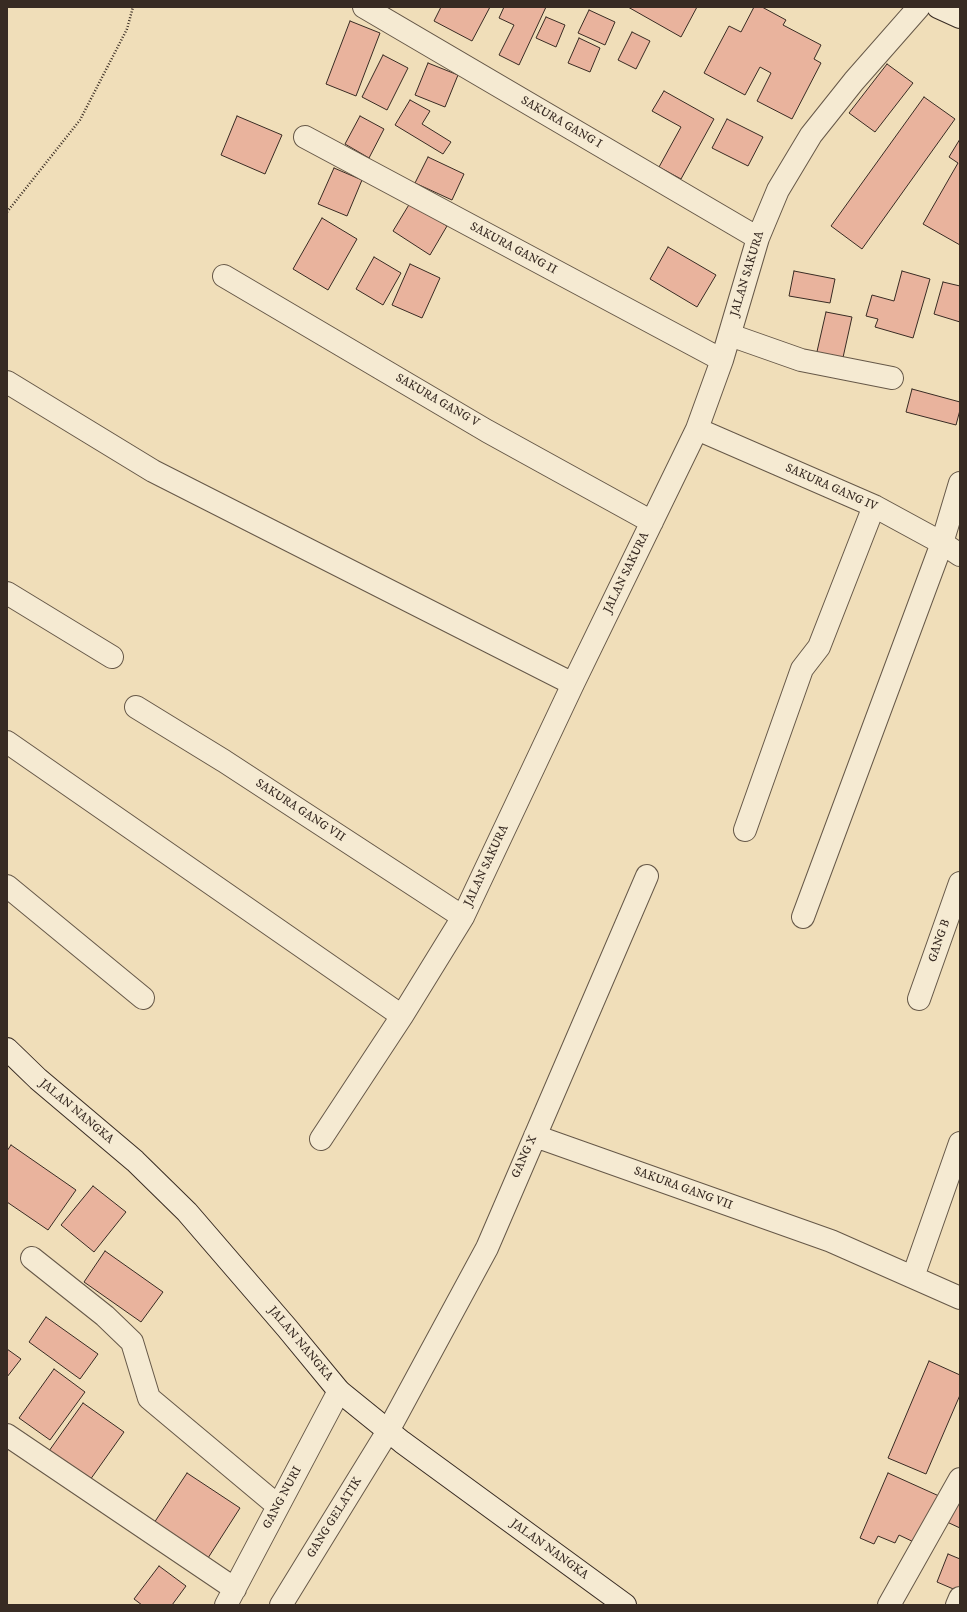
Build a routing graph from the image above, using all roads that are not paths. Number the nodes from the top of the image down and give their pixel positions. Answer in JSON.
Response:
{"nodes":[{"id":1,"x":364,"y":7,"type":"edge"},
{"id":2,"x":919,"y":7,"type":"edge"},
{"id":3,"x":938,"y":7,"type":"edge"},
{"id":4,"x":960,"y":17,"type":"edge"},
{"id":5,"x":305,"y":137,"type":"dead end"},
{"id":6,"x":758,"y":238,"type":"junction"},
{"id":7,"x":224,"y":276,"type":"dead end"},
{"id":8,"x":730,"y":335,"type":"junction"},
{"id":9,"x":722,"y":360,"type":"junction"},
{"id":10,"x":892,"y":378,"type":"dead end"},
{"id":11,"x":7,"y":382,"type":"edge"},
{"id":12,"x":697,"y":430,"type":"junction"},
{"id":13,"x":960,"y":484,"type":"edge"},
{"id":14,"x":874,"y":506,"type":"junction"},
{"id":15,"x":652,"y":522,"type":"junction"},
{"id":16,"x":942,"y":543,"type":"junction"},
{"id":17,"x":960,"y":555,"type":"edge"},
{"id":18,"x":7,"y":594,"type":"edge"},
{"id":19,"x":112,"y":657,"type":"dead end"},
{"id":20,"x":573,"y":684,"type":"junction"},
{"id":21,"x":136,"y":707,"type":"dead end"},
{"id":22,"x":7,"y":742,"type":"edge"},
{"id":23,"x":745,"y":830,"type":"dead end"},
{"id":24,"x":647,"y":876,"type":"dead end"},
{"id":25,"x":960,"y":883,"type":"edge"},
{"id":26,"x":7,"y":886,"type":"edge"},
{"id":27,"x":463,"y":917,"type":"junction"},
{"id":28,"x":803,"y":917,"type":"dead end"},
{"id":29,"x":142,"y":998,"type":"dead end"},
{"id":30,"x":919,"y":999,"type":"dead end"},
{"id":31,"x":402,"y":1016,"type":"junction"},
{"id":32,"x":7,"y":1048,"type":"edge"},
{"id":33,"x":535,"y":1136,"type":"junction"},
{"id":34,"x":321,"y":1139,"type":"dead end"},
{"id":35,"x":960,"y":1143,"type":"edge"},
{"id":36,"x":32,"y":1258,"type":"dead end"},
{"id":37,"x":913,"y":1277,"type":"junction"},
{"id":38,"x":960,"y":1298,"type":"edge"},
{"id":39,"x":339,"y":1391,"type":"junction"},
{"id":40,"x":388,"y":1431,"type":"junction"},
{"id":41,"x":7,"y":1435,"type":"edge"},
{"id":42,"x":960,"y":1479,"type":"edge"},
{"id":43,"x":278,"y":1506,"type":"junction"},
{"id":44,"x":230,"y":1597,"type":"edge"},
{"id":45,"x":960,"y":1598,"type":"edge"},
{"id":46,"x":612,"y":1601,"type":"edge"},
{"id":47,"x":281,"y":1605,"type":"edge"},
{"id":48,"x":889,"y":1605,"type":"edge"},
{"id":49,"x":957,"y":1605,"type":"edge"}],
"edges":[{"from":1,"to":6,"type":"street","name":"SAKURA GANG I"},
{"from":2,"to":6,"type":"street","name":"JALAN SAKURA"},
{"from":3,"to":4,"type":"street"},
{"from":5,"to":9,"type":"street","name":"SAKURA GANG II"},
{"from":6,"to":8,"type":"street","name":"JALAN SAKURA"},
{"from":7,"to":15,"type":"street","name":"SAKURA GANG V"},
{"from":8,"to":9,"type":"street","name":"JALAN SAKURA"},
{"from":8,"to":10,"type":"street"},
{"from":9,"to":12,"type":"street","name":"JALAN SAKURA"},
{"from":11,"to":20,"type":"street"},
{"from":12,"to":14,"type":"street","name":"SAKURA GANG IV"},
{"from":12,"to":15,"type":"street","name":"JALAN SAKURA"},
{"from":13,"to":16,"type":"street"},
{"from":14,"to":16,"type":"street","name":"SAKURA GANG IV"},
{"from":14,"to":23,"type":"street"},
{"from":15,"to":20,"type":"street","name":"JALAN SAKURA"},
{"from":16,"to":17,"type":"street","name":"SAKURA GANG IV"},
{"from":16,"to":28,"type":"street"},
{"from":18,"to":19,"type":"street"},
{"from":20,"to":27,"type":"street","name":"JALAN SAKURA"},
{"from":21,"to":27,"type":"street","name":"SAKURA GANG VII"},
{"from":22,"to":31,"type":"street"},
{"from":24,"to":33,"type":"street","name":"GANG X"},
{"from":25,"to":30,"type":"street","name":"GANG B"},
{"from":26,"to":29,"type":"street"},
{"from":27,"to":31,"type":"street","name":"JALAN SAKURA"},
{"from":31,"to":34,"type":"street","name":"JALAN SAKURA"},
{"from":32,"to":39,"type":"street","name":"JALAN NANGKA"},
{"from":33,"to":37,"type":"street","name":"SAKURA GANG VII"},
{"from":33,"to":40,"type":"street","name":"GANG X"},
{"from":35,"to":37,"type":"street"},
{"from":36,"to":43,"type":"street"},
{"from":37,"to":38,"type":"street","name":"SAKURA GANG VII"},
{"from":39,"to":40,"type":"street","name":"JALAN NANGKA"},
{"from":39,"to":43,"type":"street","name":"GANG NURI"},
{"from":40,"to":46,"type":"street","name":"JALAN NANGKA"},
{"from":40,"to":47,"type":"street","name":"GANG GELATIK"},
{"from":41,"to":44,"type":"street"},
{"from":42,"to":48,"type":"street"},
{"from":43,"to":44,"type":"street","name":"GANG NURI"},
{"from":45,"to":49,"type":"street"}]}
